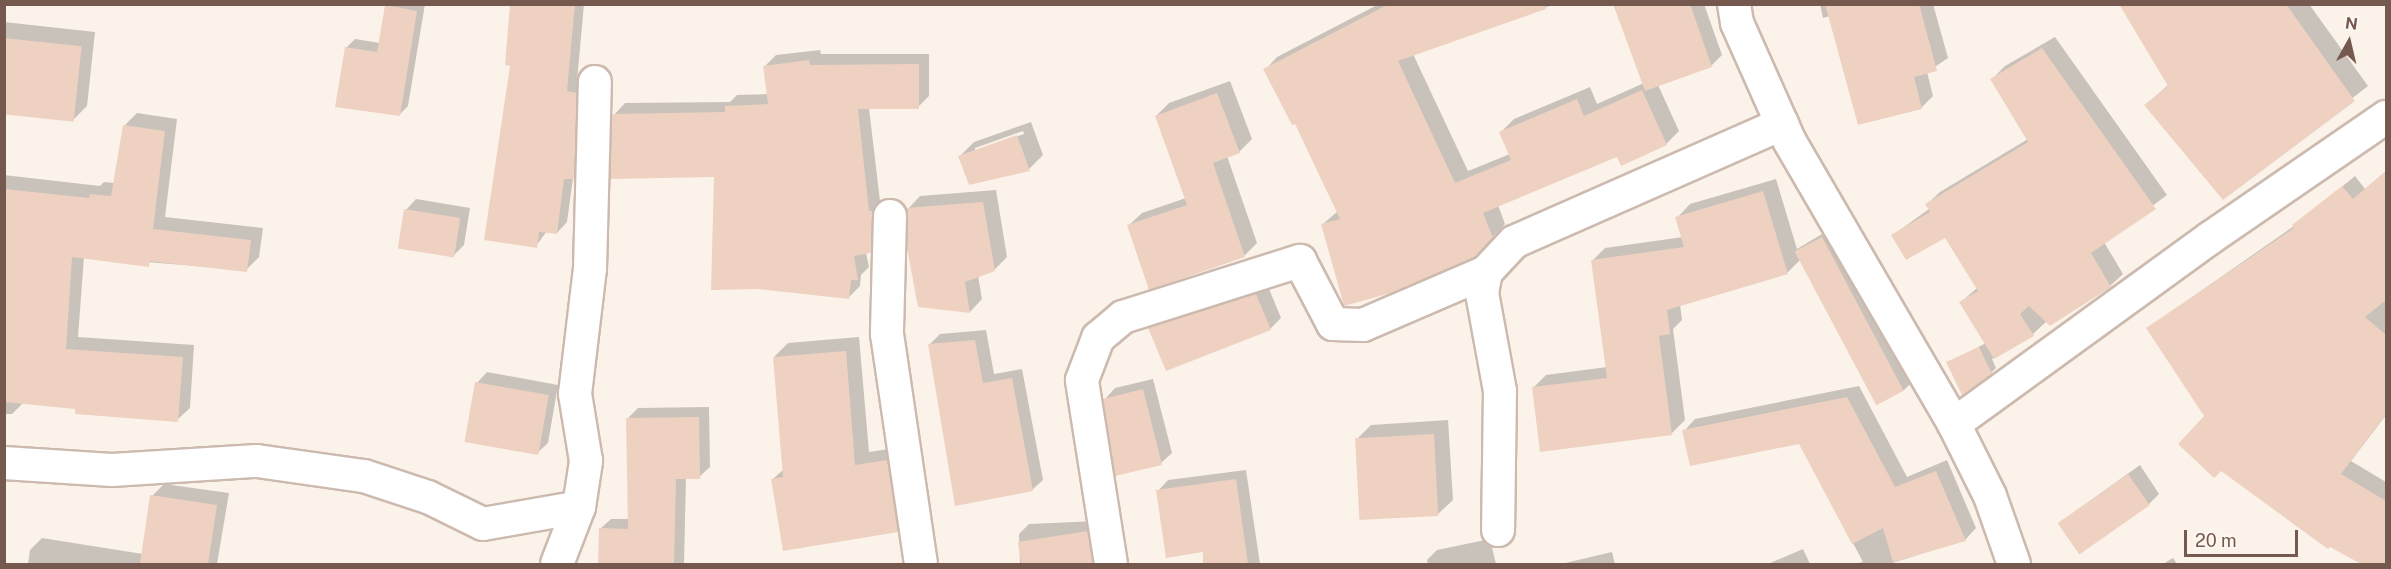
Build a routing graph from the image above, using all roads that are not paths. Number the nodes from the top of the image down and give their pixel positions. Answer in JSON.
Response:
{"nodes":[{"id":1,"x":1734,"y":4,"type":"edge"},
{"id":2,"x":595,"y":82,"type":"dead end"},
{"id":3,"x":2386,"y":117,"type":"edge"},
{"id":4,"x":1782,"y":124,"type":"junction"},
{"id":5,"x":890,"y":216,"type":"dead end"},
{"id":6,"x":1486,"y":272,"type":"junction"},
{"id":7,"x":1954,"y":424,"type":"junction"},
{"id":8,"x":4,"y":463,"type":"edge"},
{"id":9,"x":579,"y":507,"type":"junction"},
{"id":10,"x":1498,"y":530,"type":"dead end"},
{"id":11,"x":557,"y":564,"type":"edge"},
{"id":12,"x":921,"y":564,"type":"edge"},
{"id":13,"x":1111,"y":564,"type":"edge"},
{"id":14,"x":2014,"y":564,"type":"edge"}],
"edges":[{"from":1,"to":4,"type":"street"},
{"from":2,"to":9,"type":"street"},
{"from":3,"to":7,"type":"street"},
{"from":4,"to":6,"type":"street"},
{"from":4,"to":7,"type":"street"},
{"from":5,"to":12,"type":"street"},
{"from":6,"to":10,"type":"street"},
{"from":6,"to":13,"type":"street"},
{"from":7,"to":14,"type":"street"},
{"from":8,"to":9,"type":"street"},
{"from":9,"to":11,"type":"street"}]}
